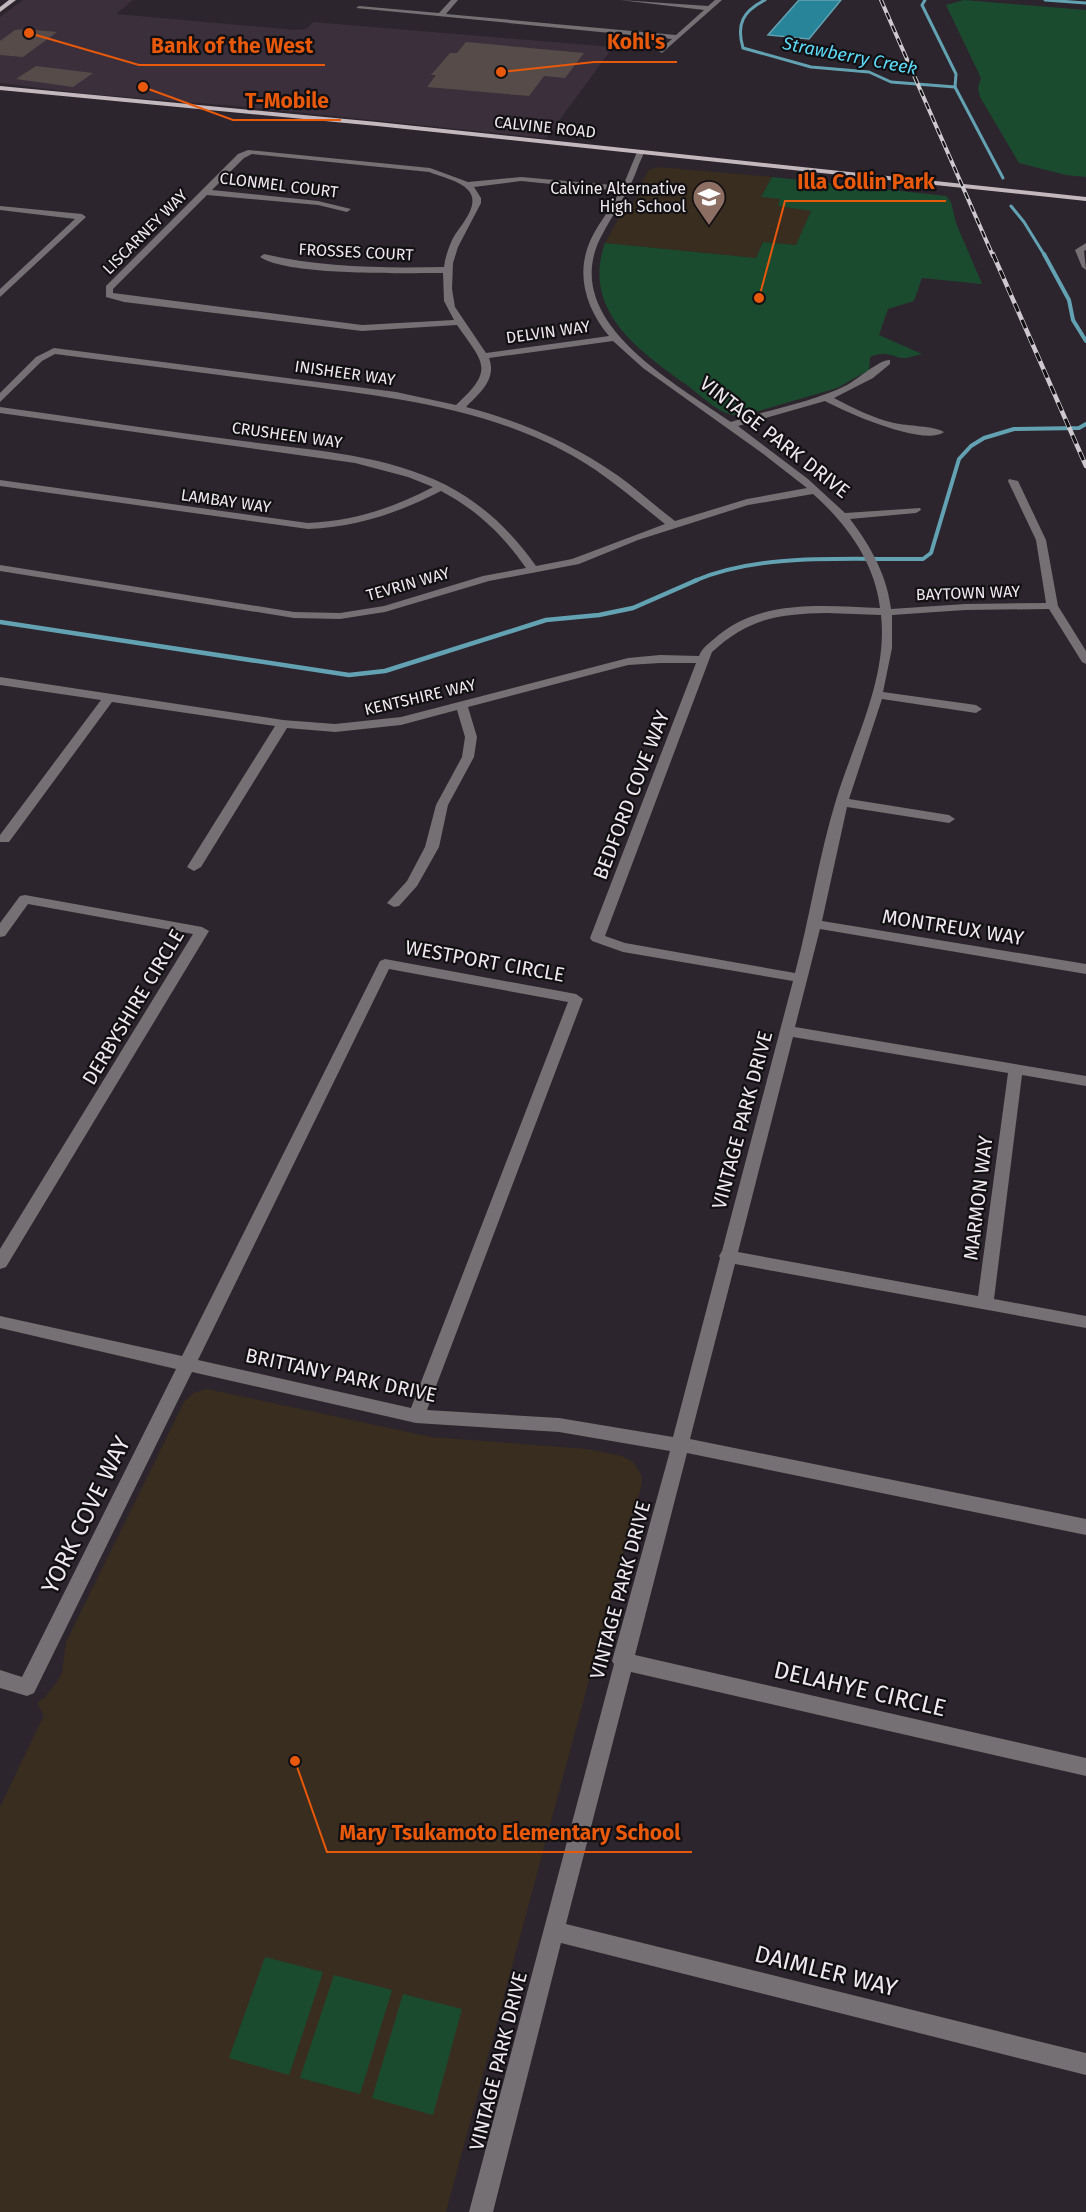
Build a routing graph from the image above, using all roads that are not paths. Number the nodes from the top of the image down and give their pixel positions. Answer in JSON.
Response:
{"nodes":[{"id":1,"x":13,"y":0,"type":"edge"},
{"id":2,"x":367,"y":0,"type":"edge"},
{"id":3,"x":455,"y":0,"type":"edge"},
{"id":4,"x":623,"y":0,"type":"edge"},
{"id":5,"x":718,"y":0,"type":"edge"},
{"id":6,"x":709,"y":8,"type":"junction"},
{"id":7,"x":0,"y":10,"type":"edge"},
{"id":8,"x":441,"y":15,"type":"junction"},
{"id":9,"x":676,"y":37,"type":"junction"},
{"id":10,"x":662,"y":51,"type":"dead end"},
{"id":11,"x":0,"y":88,"type":"edge"},
{"id":12,"x":0,"y":95,"type":"edge"},
{"id":13,"x":138,"y":109,"type":"junction"},
{"id":14,"x":211,"y":109,"type":"junction"},
{"id":15,"x":377,"y":124,"type":"junction"},
{"id":16,"x":306,"y":126,"type":"junction"},
{"id":17,"x":351,"y":131,"type":"dead end"},
{"id":18,"x":373,"y":133,"type":"dead end"},
{"id":19,"x":453,"y":133,"type":"junction"},
{"id":20,"x":432,"y":139,"type":"dead end"},
{"id":21,"x":638,"y":156,"type":"junction"},
{"id":22,"x":467,"y":185,"type":"junction"},
{"id":23,"x":625,"y":189,"type":"junction"},
{"id":24,"x":206,"y":192,"type":"junction"},
{"id":25,"x":1086,"y":199,"type":"edge"},
{"id":26,"x":1086,"y":205,"type":"edge"},
{"id":27,"x":0,"y":208,"type":"edge"},
{"id":28,"x":347,"y":209,"type":"dead end"},
{"id":29,"x":1086,"y":246,"type":"edge"},
{"id":30,"x":264,"y":257,"type":"dead end"},
{"id":31,"x":1086,"y":267,"type":"edge"},
{"id":32,"x":447,"y":270,"type":"junction"},
{"id":33,"x":0,"y":294,"type":"edge"},
{"id":34,"x":460,"y":322,"type":"junction"},
{"id":35,"x":616,"y":338,"type":"junction"},
{"id":36,"x":485,"y":356,"type":"junction"},
{"id":37,"x":887,"y":362,"type":"dead end"},
{"id":38,"x":827,"y":398,"type":"junction"},
{"id":39,"x":0,"y":399,"type":"edge"},
{"id":40,"x":459,"y":408,"type":"junction"},
{"id":41,"x":0,"y":410,"type":"edge"},
{"id":42,"x":729,"y":426,"type":"junction"},
{"id":43,"x":939,"y":432,"type":"dead end"},
{"id":44,"x":1013,"y":481,"type":"dead end"},
{"id":45,"x":0,"y":483,"type":"edge"},
{"id":46,"x":442,"y":488,"type":"junction"},
{"id":47,"x":815,"y":490,"type":"junction"},
{"id":48,"x":916,"y":510,"type":"dead end"},
{"id":49,"x":843,"y":516,"type":"junction"},
{"id":50,"x":672,"y":524,"type":"junction"},
{"id":51,"x":0,"y":568,"type":"edge"},
{"id":52,"x":533,"y":570,"type":"junction"},
{"id":53,"x":1052,"y":606,"type":"junction"},
{"id":54,"x":886,"y":612,"type":"junction"},
{"id":55,"x":703,"y":660,"type":"junction"},
{"id":56,"x":1086,"y":660,"type":"edge"},
{"id":57,"x":0,"y":681,"type":"edge"},
{"id":58,"x":877,"y":695,"type":"junction"},
{"id":59,"x":109,"y":697,"type":"junction"},
{"id":60,"x":462,"y":706,"type":"junction"},
{"id":61,"x":976,"y":709,"type":"dead end"},
{"id":62,"x":284,"y":724,"type":"junction"},
{"id":63,"x":841,"y":802,"type":"junction"},
{"id":64,"x":950,"y":819,"type":"dead end"},
{"id":65,"x":4,"y":838,"type":"dead end"},
{"id":66,"x":194,"y":867,"type":"dead end"},
{"id":67,"x":394,"y":903,"type":"dead end"},
{"id":68,"x":815,"y":924,"type":"junction"},
{"id":69,"x":0,"y":933,"type":"edge"},
{"id":70,"x":1086,"y":969,"type":"edge"},
{"id":71,"x":800,"y":978,"type":"junction"},
{"id":72,"x":787,"y":1031,"type":"junction"},
{"id":73,"x":1016,"y":1068,"type":"junction"},
{"id":74,"x":1086,"y":1081,"type":"edge"},
{"id":75,"x":727,"y":1256,"type":"junction"},
{"id":76,"x":0,"y":1263,"type":"edge"},
{"id":77,"x":986,"y":1303,"type":"junction"},
{"id":78,"x":0,"y":1322,"type":"edge"},
{"id":79,"x":1086,"y":1322,"type":"edge"},
{"id":80,"x":187,"y":1364,"type":"junction"},
{"id":81,"x":416,"y":1416,"type":"junction"},
{"id":82,"x":678,"y":1446,"type":"junction"},
{"id":83,"x":1086,"y":1527,"type":"edge"},
{"id":84,"x":622,"y":1661,"type":"junction"},
{"id":85,"x":0,"y":1679,"type":"edge"},
{"id":86,"x":1086,"y":1767,"type":"edge"},
{"id":87,"x":554,"y":1930,"type":"junction"},
{"id":88,"x":1086,"y":2064,"type":"edge"},
{"id":89,"x":481,"y":2212,"type":"edge"}],
"edges":[{"from":1,"to":7,"type":"main road"},
{"from":2,"to":8,"type":"street"},
{"from":3,"to":8,"type":"street"},
{"from":4,"to":6,"type":"street"},
{"from":5,"to":6,"type":"street"},
{"from":6,"to":9,"type":"street"},
{"from":8,"to":9,"type":"street"},
{"from":9,"to":10,"type":"street"},
{"from":11,"to":14,"type":"main road","name":"CALVINE ROAD"},
{"from":12,"to":13,"type":"main road"},
{"from":13,"to":14,"type":"main road"},
{"from":13,"to":16,"type":"main road"},
{"from":14,"to":15,"type":"main road","name":"CALVINE ROAD"},
{"from":15,"to":16,"type":"main road"},
{"from":15,"to":19,"type":"main road","name":"CALVINE ROAD"},
{"from":16,"to":17,"type":"main road"},
{"from":18,"to":19,"type":"main road"},
{"from":19,"to":21,"type":"main road","name":"CALVINE ROAD"},
{"from":20,"to":21,"type":"main road","name":"CALVINE ROAD"},
{"from":21,"to":23,"type":"street","name":"VINTAGE PARK DRIVE"},
{"from":21,"to":25,"type":"main road","name":"CALVINE ROAD"},
{"from":21,"to":26,"type":"main road","name":"CALVINE ROAD"},
{"from":22,"to":23,"type":"street"},
{"from":22,"to":24,"type":"street","name":"LISCARNEY WAY"},
{"from":22,"to":32,"type":"street"},
{"from":23,"to":35,"type":"street","name":"VINTAGE PARK DRIVE"},
{"from":24,"to":28,"type":"street","name":"CLONMEL COURT"},
{"from":24,"to":34,"type":"street","name":"LISCARNEY WAY"},
{"from":27,"to":33,"type":"street"},
{"from":29,"to":31,"type":"street"},
{"from":30,"to":32,"type":"street","name":"FROSSES COURT"},
{"from":32,"to":34,"type":"street"},
{"from":34,"to":36,"type":"street"},
{"from":35,"to":36,"type":"street","name":"DELVIN WAY"},
{"from":35,"to":42,"type":"street","name":"VINTAGE PARK DRIVE"},
{"from":36,"to":40,"type":"street"},
{"from":37,"to":38,"type":"street"},
{"from":38,"to":42,"type":"street"},
{"from":38,"to":43,"type":"street"},
{"from":39,"to":40,"type":"street","name":"INISHEER WAY"},
{"from":40,"to":50,"type":"street","name":"INISHEER WAY"},
{"from":41,"to":46,"type":"street","name":"CRUSHEEN WAY"},
{"from":42,"to":47,"type":"street","name":"VINTAGE PARK DRIVE"},
{"from":44,"to":53,"type":"street"},
{"from":45,"to":46,"type":"street","name":"LAMBAY WAY"},
{"from":46,"to":52,"type":"street","name":"CRUSHEEN WAY"},
{"from":47,"to":49,"type":"street","name":"VINTAGE PARK DRIVE"},
{"from":47,"to":50,"type":"street","name":"TEVRIN WAY"},
{"from":48,"to":49,"type":"street"},
{"from":49,"to":54,"type":"street","name":"VINTAGE PARK DRIVE"},
{"from":50,"to":52,"type":"street","name":"TEVRIN WAY"},
{"from":51,"to":52,"type":"street","name":"TEVRIN WAY"},
{"from":53,"to":54,"type":"street","name":"BAYTOWN WAY"},
{"from":53,"to":56,"type":"street"},
{"from":54,"to":55,"type":"street","name":"BEDFORD COVE WAY"},
{"from":54,"to":58,"type":"street","name":"VINTAGE PARK DRIVE"},
{"from":55,"to":60,"type":"street","name":"KENTSHIRE WAY"},
{"from":55,"to":71,"type":"street","name":"BEDFORD COVE WAY"},
{"from":57,"to":59,"type":"street","name":"KENTSHIRE WAY"},
{"from":58,"to":61,"type":"street"},
{"from":58,"to":63,"type":"street","name":"VINTAGE PARK DRIVE"},
{"from":59,"to":62,"type":"street","name":"KENTSHIRE WAY"},
{"from":59,"to":65,"type":"street"},
{"from":60,"to":62,"type":"street","name":"KENTSHIRE WAY"},
{"from":60,"to":67,"type":"street"},
{"from":62,"to":66,"type":"street"},
{"from":63,"to":64,"type":"street"},
{"from":63,"to":68,"type":"street","name":"VINTAGE PARK DRIVE"},
{"from":68,"to":70,"type":"street","name":"MONTREUX WAY"},
{"from":68,"to":71,"type":"street","name":"VINTAGE PARK DRIVE"},
{"from":69,"to":76,"type":"street","name":"DERBYSHIRE CIRCLE"},
{"from":71,"to":72,"type":"street","name":"VINTAGE PARK DRIVE"},
{"from":72,"to":73,"type":"street"},
{"from":72,"to":75,"type":"street","name":"VINTAGE PARK DRIVE"},
{"from":73,"to":74,"type":"street"},
{"from":73,"to":77,"type":"street","name":"MARMON WAY"},
{"from":75,"to":77,"type":"street"},
{"from":75,"to":82,"type":"street","name":"VINTAGE PARK DRIVE"},
{"from":77,"to":79,"type":"street"},
{"from":78,"to":80,"type":"street","name":"BRITTANY PARK DRIVE"},
{"from":80,"to":81,"type":"street","name":"BRITTANY PARK DRIVE"},
{"from":80,"to":81,"type":"street","name":"WESTPORT CIRCLE"},
{"from":80,"to":85,"type":"street","name":"YORK COVE WAY"},
{"from":81,"to":82,"type":"street","name":"BRITTANY PARK DRIVE"},
{"from":82,"to":83,"type":"street"},
{"from":82,"to":84,"type":"street","name":"VINTAGE PARK DRIVE"},
{"from":84,"to":86,"type":"street","name":"DELAHYE CIRCLE"},
{"from":84,"to":87,"type":"street","name":"VINTAGE PARK DRIVE"},
{"from":87,"to":88,"type":"street","name":"DAIMLER WAY"},
{"from":87,"to":89,"type":"street","name":"VINTAGE PARK DRIVE"}]}
